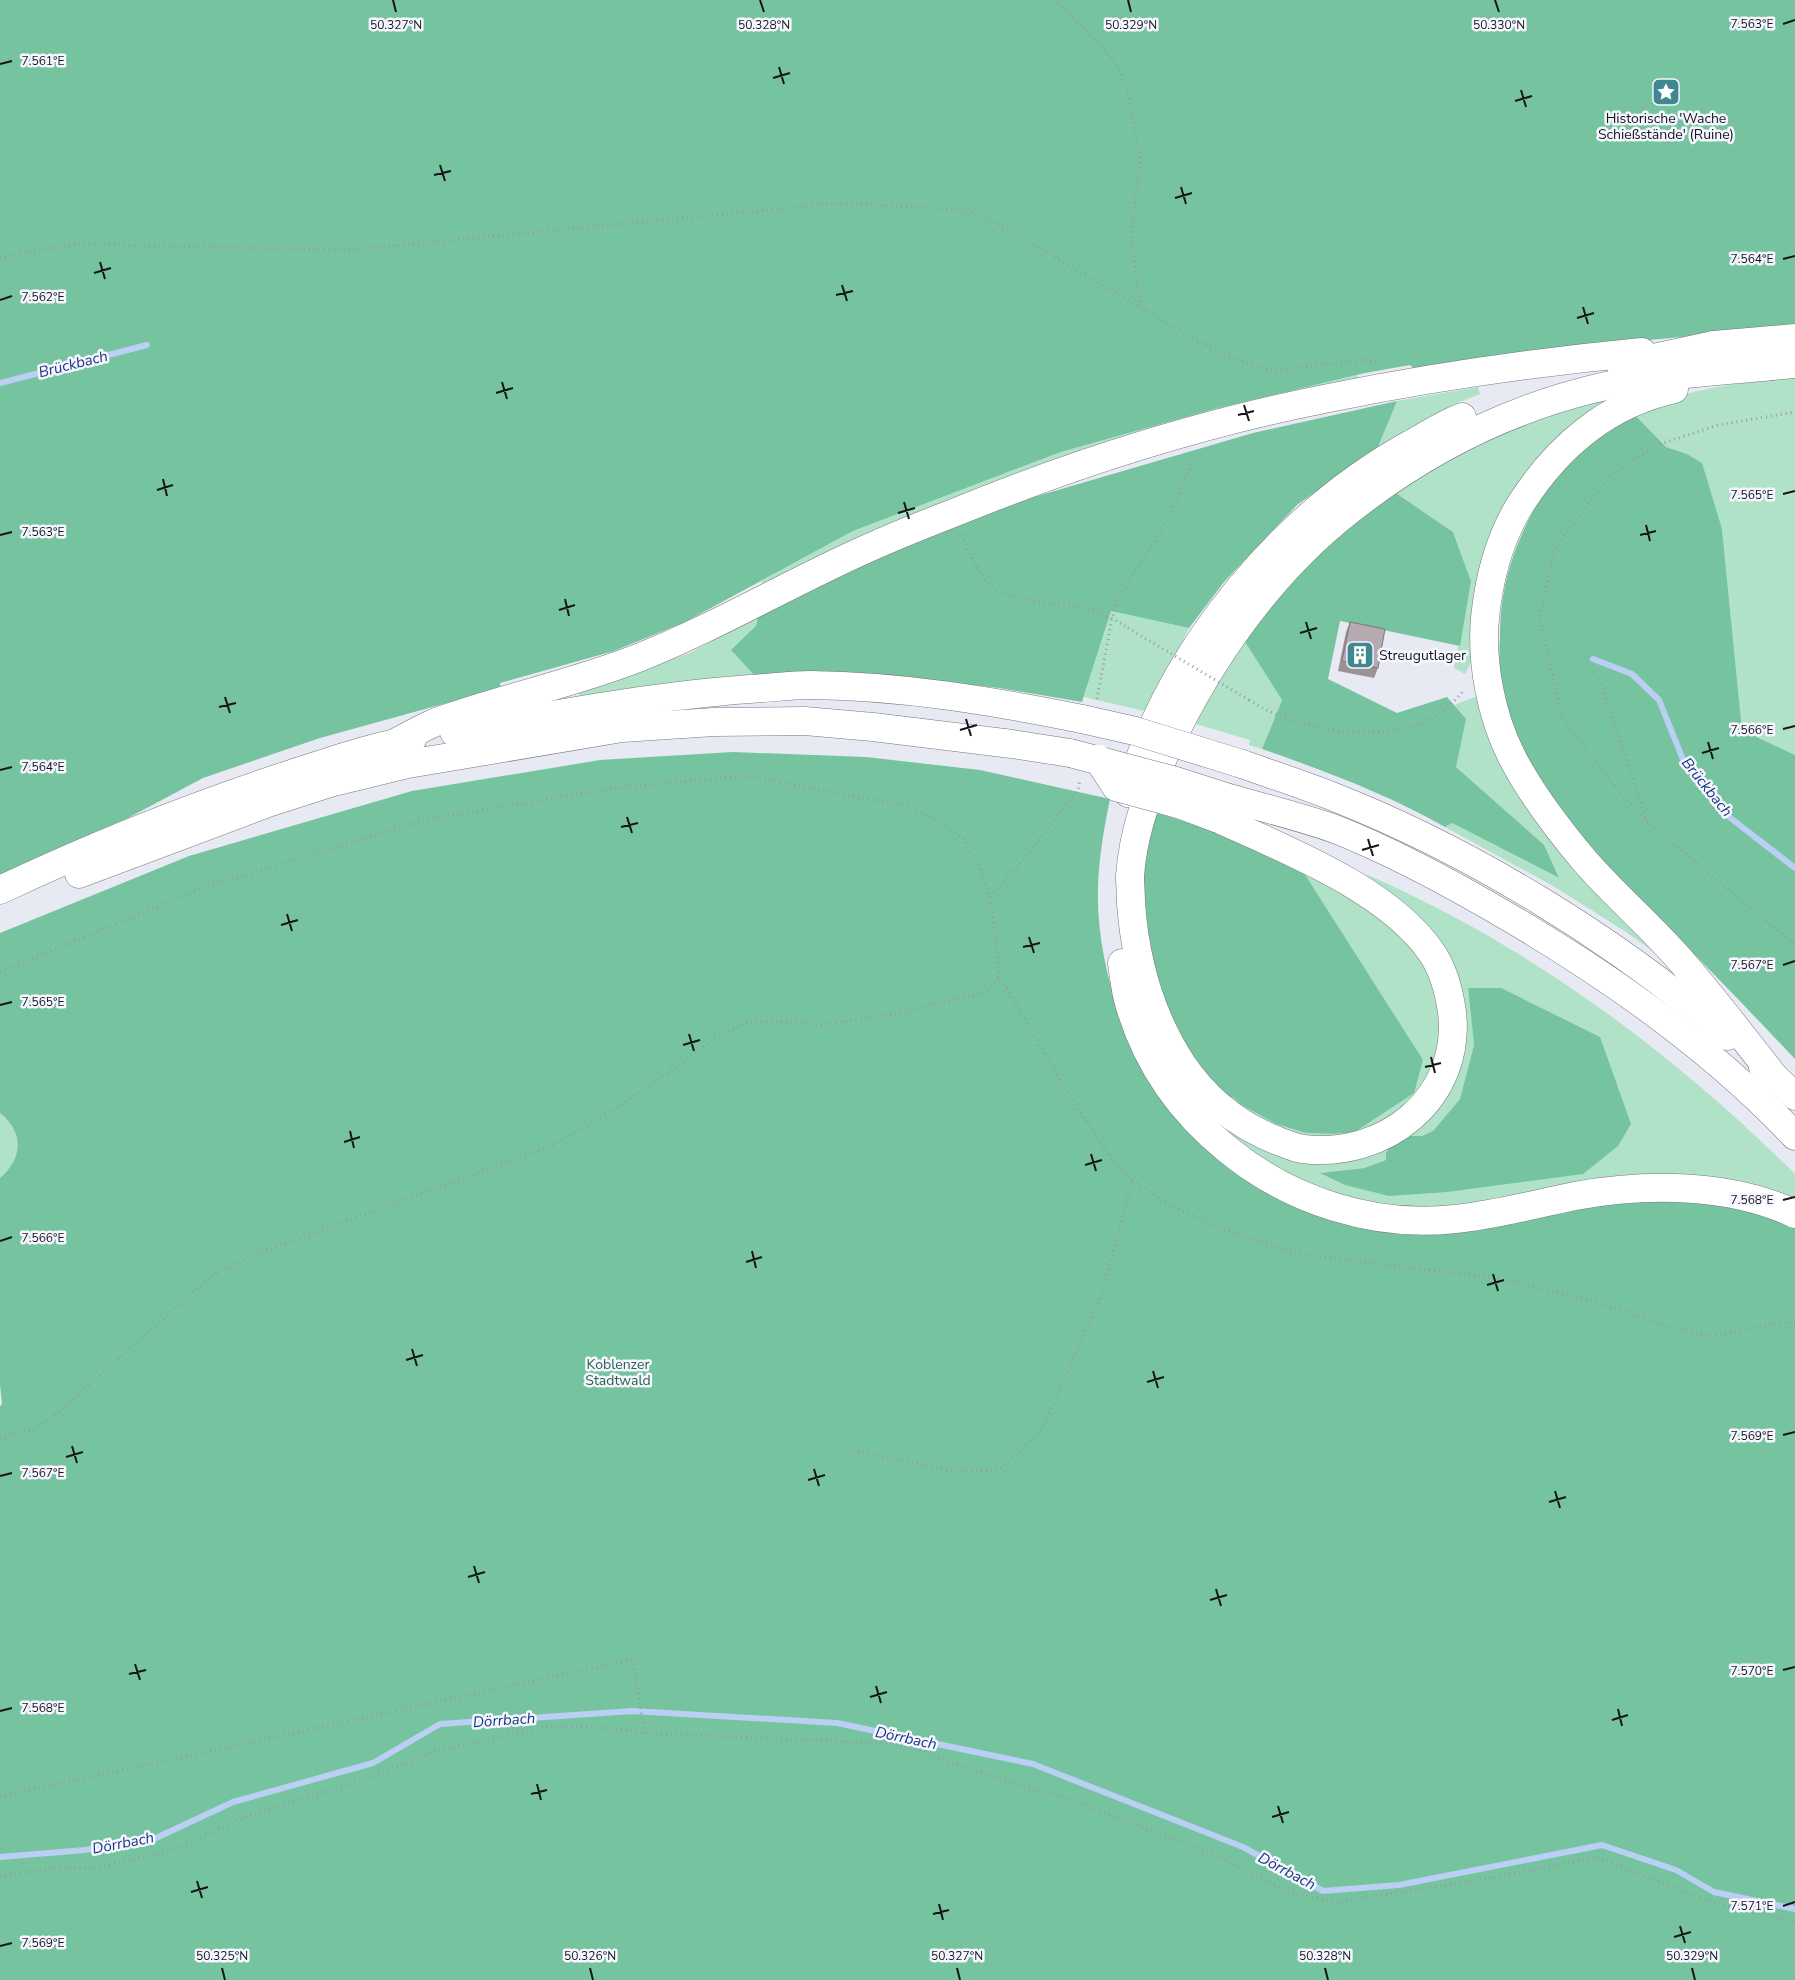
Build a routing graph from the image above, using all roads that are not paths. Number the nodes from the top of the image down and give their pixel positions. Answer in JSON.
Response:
{"nodes":[{"id":1,"x":1795,"y":338,"type":"edge"},
{"id":2,"x":1714,"y":345,"type":"junction"},
{"id":3,"x":1783,"y":365,"type":"edge"},
{"id":4,"x":395,"y":743,"type":"junction"},
{"id":5,"x":1225,"y":809,"type":"junction"},
{"id":6,"x":0,"y":890,"type":"edge"},
{"id":7,"x":0,"y":903,"type":"edge"},
{"id":8,"x":1786,"y":1088,"type":"edge"},
{"id":9,"x":1795,"y":1136,"type":"edge"},
{"id":10,"x":1795,"y":1214,"type":"edge"}],
"edges":[{"from":1,"to":2,"type":"main road"},
{"from":2,"to":4,"type":"main road"},
{"from":2,"to":10,"type":"main road"},
{"from":3,"to":5,"type":"main road"},
{"from":3,"to":8,"type":"main road"},
{"from":4,"to":6,"type":"main road"},
{"from":4,"to":8,"type":"main road","bridge":true},
{"from":5,"to":7,"type":"main road","bridge":true},
{"from":5,"to":9,"type":"main road"}]}
